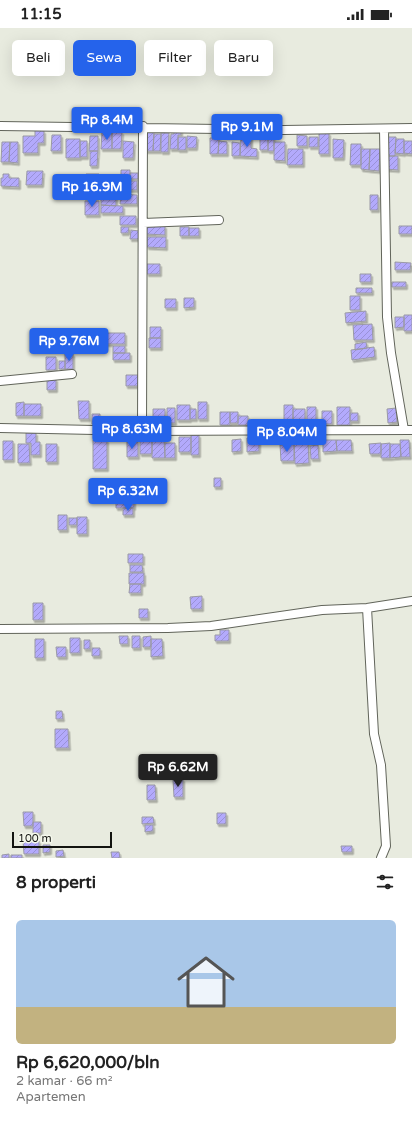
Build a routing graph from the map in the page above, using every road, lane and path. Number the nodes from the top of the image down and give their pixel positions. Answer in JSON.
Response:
{"nodes":[{"id":1,"x":0,"y":126,"type":"edge"},
{"id":2,"x":143,"y":126,"type":"junction"},
{"id":3,"x":412,"y":128,"type":"edge"},
{"id":4,"x":384,"y":129,"type":"junction"},
{"id":5,"x":219,"y":220,"type":"dead end"},
{"id":6,"x":144,"y":223,"type":"junction"},
{"id":7,"x":72,"y":374,"type":"dead end"},
{"id":8,"x":0,"y":381,"type":"edge"},
{"id":9,"x":0,"y":428,"type":"edge"},
{"id":10,"x":408,"y":430,"type":"edge"},
{"id":11,"x":142,"y":431,"type":"junction"},
{"id":12,"x":412,"y":600,"type":"edge"},
{"id":13,"x":367,"y":608,"type":"junction"},
{"id":14,"x":0,"y":629,"type":"edge"},
{"id":15,"x":381,"y":858,"type":"edge"}],
"edges":[{"from":1,"to":2,"type":"street"},
{"from":2,"to":4,"type":"street"},
{"from":2,"to":6,"type":"street"},
{"from":3,"to":4,"type":"street"},
{"from":4,"to":10,"type":"street"},
{"from":5,"to":6,"type":"street"},
{"from":6,"to":11,"type":"street"},
{"from":7,"to":8,"type":"street"},
{"from":9,"to":11,"type":"street"},
{"from":10,"to":11,"type":"street"},
{"from":12,"to":13,"type":"street"},
{"from":13,"to":14,"type":"street"},
{"from":13,"to":15,"type":"street"}]}
